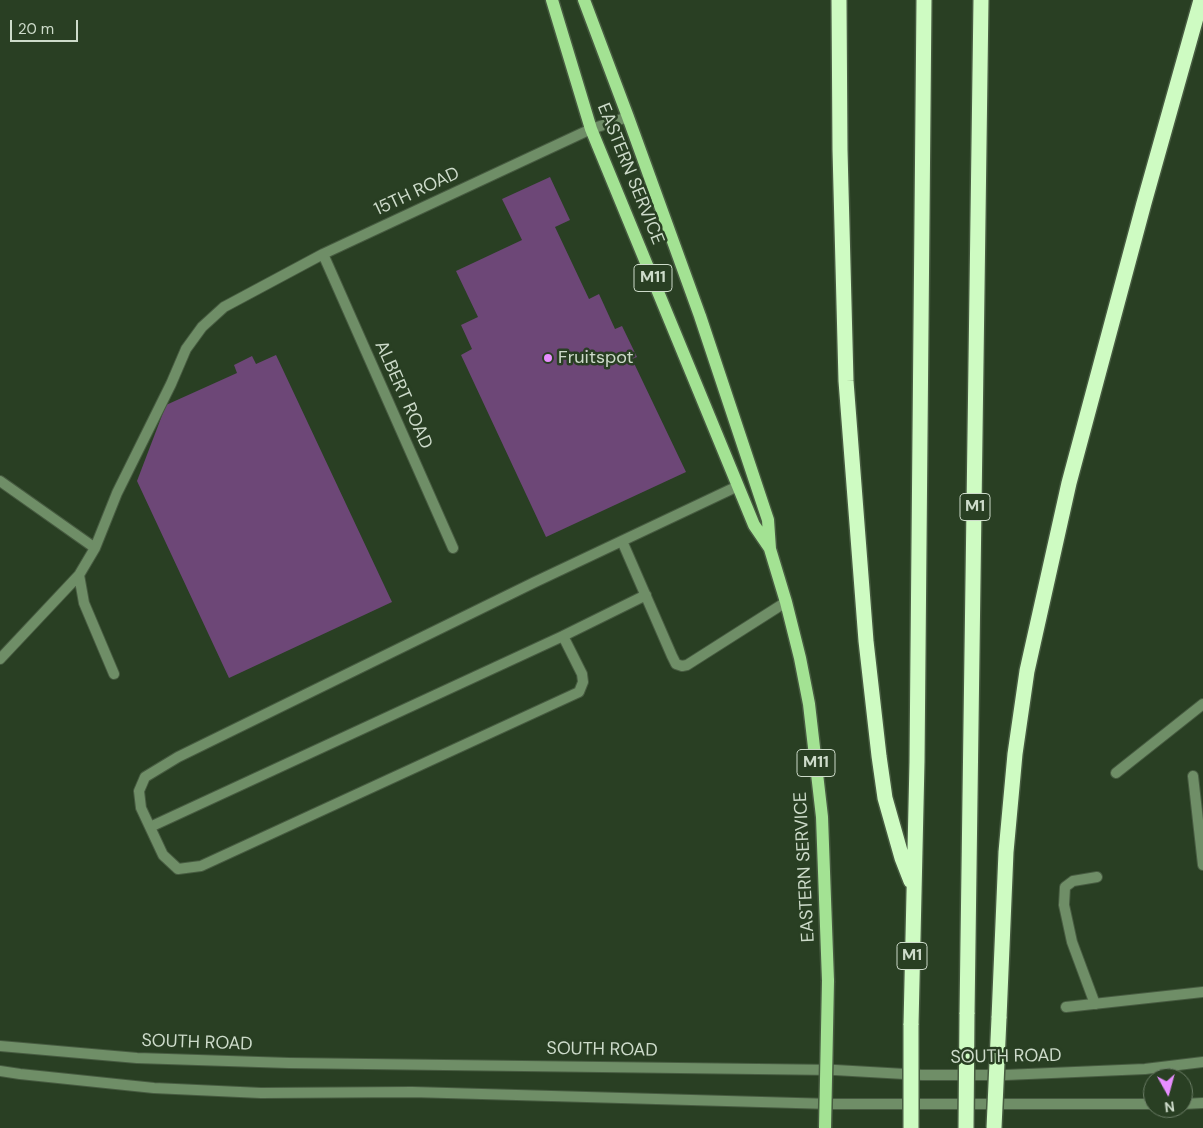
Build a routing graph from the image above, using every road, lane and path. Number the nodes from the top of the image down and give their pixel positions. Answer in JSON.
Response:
{"nodes":[{"id":1,"x":552,"y":0,"type":"edge"},
{"id":2,"x":584,"y":0,"type":"edge"},
{"id":3,"x":839,"y":0,"type":"edge"},
{"id":4,"x":924,"y":0,"type":"edge"},
{"id":5,"x":981,"y":0,"type":"edge"},
{"id":6,"x":1201,"y":0,"type":"edge"},
{"id":7,"x":628,"y":117,"type":"junction"},
{"id":8,"x":591,"y":128,"type":"junction"},
{"id":9,"x":323,"y":254,"type":"junction"},
{"id":10,"x":0,"y":481,"type":"edge"},
{"id":11,"x":738,"y":486,"type":"junction"},
{"id":12,"x":622,"y":541,"type":"junction"},
{"id":13,"x":94,"y":548,"type":"junction"},
{"id":14,"x":453,"y":548,"type":"dead end"},
{"id":15,"x":770,"y":549,"type":"junction"},
{"id":16,"x":79,"y":575,"type":"junction"},
{"id":17,"x":646,"y":595,"type":"junction"},
{"id":18,"x":786,"y":602,"type":"junction"},
{"id":19,"x":563,"y":636,"type":"junction"},
{"id":20,"x":0,"y":659,"type":"edge"},
{"id":21,"x":114,"y":674,"type":"dead end"},
{"id":22,"x":1203,"y":704,"type":"edge"},
{"id":23,"x":1116,"y":773,"type":"dead end"},
{"id":24,"x":1194,"y":776,"type":"dead end"},
{"id":25,"x":150,"y":827,"type":"junction"},
{"id":26,"x":1203,"y":865,"type":"edge"},
{"id":27,"x":1097,"y":877,"type":"dead end"},
{"id":28,"x":914,"y":887,"type":"junction"},
{"id":29,"x":1203,"y":992,"type":"edge"},
{"id":30,"x":1095,"y":1004,"type":"junction"},
{"id":31,"x":1066,"y":1007,"type":"dead end"},
{"id":32,"x":0,"y":1046,"type":"edge"},
{"id":33,"x":1203,"y":1062,"type":"edge"},
{"id":34,"x":0,"y":1071,"type":"edge"},
{"id":35,"x":1143,"y":1104,"type":"edge"},
{"id":36,"x":825,"y":1128,"type":"edge"},
{"id":37,"x":911,"y":1128,"type":"edge"},
{"id":38,"x":966,"y":1128,"type":"edge"},
{"id":39,"x":994,"y":1128,"type":"edge"}],
"edges":[{"from":1,"to":8,"type":"main road","name":"EASTERN SERVICE","number":"M11"},
{"from":2,"to":7,"type":"main road","name":"EASTERN SERVICE","number":"M11"},
{"from":3,"to":28,"type":"highway"},
{"from":4,"to":28,"type":"highway","number":"M1"},
{"from":5,"to":38,"type":"highway","number":"M1","bridge":true},
{"from":6,"to":39,"type":"highway","bridge":true},
{"from":7,"to":8,"type":"street","name":"15TH ROAD"},
{"from":7,"to":15,"type":"main road","name":"EASTERN SERVICE","number":"M11"},
{"from":8,"to":9,"type":"street","name":"15TH ROAD"},
{"from":8,"to":11,"type":"main road","name":"EASTERN SERVICE","number":"M11"},
{"from":9,"to":13,"type":"street","name":"15TH ROAD"},
{"from":9,"to":14,"type":"street","name":"ALBERT ROAD"},
{"from":10,"to":13,"type":"street"},
{"from":11,"to":12,"type":"street"},
{"from":11,"to":15,"type":"main road","name":"EASTERN SERVICE","number":"M11"},
{"from":12,"to":17,"type":"street"},
{"from":12,"to":25,"type":"street"},
{"from":13,"to":16,"type":"street","name":"15TH ROAD"},
{"from":15,"to":18,"type":"main road","name":"EASTERN SERVICE","number":"M11"},
{"from":16,"to":20,"type":"street","name":"15TH ROAD"},
{"from":16,"to":21,"type":"street"},
{"from":17,"to":18,"type":"street"},
{"from":17,"to":19,"type":"street"},
{"from":18,"to":36,"type":"main road","name":"EASTERN SERVICE","number":"M11","bridge":true},
{"from":19,"to":25,"type":"street"},
{"from":19,"to":25,"type":"street"},
{"from":22,"to":23,"type":"street"},
{"from":24,"to":26,"type":"street"},
{"from":27,"to":30,"type":"street"},
{"from":28,"to":37,"type":"highway","number":"M1","bridge":true},
{"from":29,"to":30,"type":"street"},
{"from":30,"to":31,"type":"street"},
{"from":32,"to":33,"type":"street","name":"SOUTH ROAD"},
{"from":34,"to":35,"type":"street"}]}
